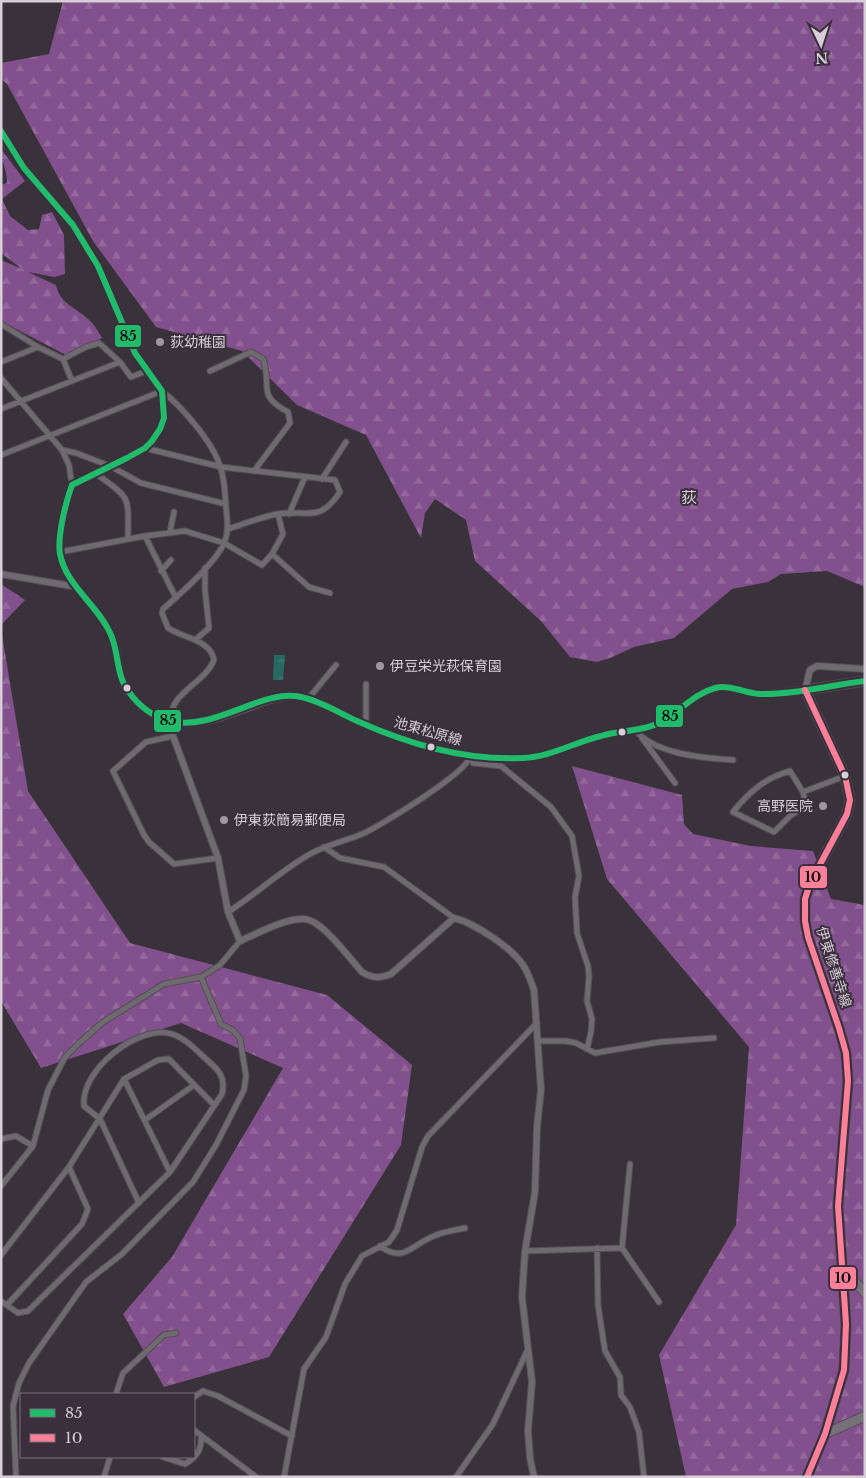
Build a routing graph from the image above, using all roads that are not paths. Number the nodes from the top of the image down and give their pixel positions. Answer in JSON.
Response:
{"nodes":[{"id":1,"x":1,"y":131,"type":"edge"},
{"id":2,"x":1,"y":324,"type":"edge"},
{"id":3,"x":38,"y":347,"type":"junction"},
{"id":4,"x":63,"y":359,"type":"junction"},
{"id":5,"x":1,"y":362,"type":"edge"},
{"id":6,"x":120,"y":362,"type":"junction"},
{"id":7,"x":149,"y":370,"type":"junction"},
{"id":8,"x":210,"y":371,"type":"dead end"},
{"id":9,"x":1,"y":378,"type":"edge"},
{"id":10,"x":72,"y":381,"type":"junction"},
{"id":11,"x":162,"y":391,"type":"junction"},
{"id":12,"x":20,"y":402,"type":"junction"},
{"id":13,"x":1,"y":409,"type":"edge"},
{"id":14,"x":48,"y":436,"type":"junction"},
{"id":15,"x":346,"y":442,"type":"dead end"},
{"id":16,"x":145,"y":448,"type":"junction"},
{"id":17,"x":62,"y":450,"type":"junction"},
{"id":18,"x":1,"y":455,"type":"edge"},
{"id":19,"x":110,"y":466,"type":"junction"},
{"id":20,"x":221,"y":467,"type":"junction"},
{"id":21,"x":254,"y":471,"type":"junction"},
{"id":22,"x":95,"y":473,"type":"junction"},
{"id":23,"x":305,"y":477,"type":"junction"},
{"id":24,"x":322,"y":479,"type":"junction"},
{"id":25,"x":72,"y":485,"type":"junction"},
{"id":26,"x":226,"y":504,"type":"junction"},
{"id":27,"x":174,"y":512,"type":"dead end"},
{"id":28,"x":278,"y":514,"type":"junction"},
{"id":29,"x":289,"y":514,"type":"junction"},
{"id":30,"x":228,"y":529,"type":"junction"},
{"id":31,"x":170,"y":532,"type":"junction"},
{"id":32,"x":145,"y":536,"type":"junction"},
{"id":33,"x":128,"y":539,"type":"junction"},
{"id":34,"x":224,"y":543,"type":"junction"},
{"id":35,"x":60,"y":552,"type":"junction"},
{"id":36,"x":272,"y":554,"type":"junction"},
{"id":37,"x":171,"y":560,"type":"dead end"},
{"id":38,"x":205,"y":567,"type":"junction"},
{"id":39,"x":161,"y":571,"type":"junction"},
{"id":40,"x":1,"y":574,"type":"edge"},
{"id":41,"x":77,"y":587,"type":"junction"},
{"id":42,"x":330,"y":593,"type":"dead end"},
{"id":43,"x":176,"y":598,"type":"junction"},
{"id":44,"x":195,"y":640,"type":"junction"},
{"id":45,"x":336,"y":665,"type":"dead end"},
{"id":46,"x":865,"y":669,"type":"edge"},
{"id":47,"x":865,"y":681,"type":"edge"},
{"id":48,"x":366,"y":684,"type":"dead end"},
{"id":49,"x":805,"y":690,"type":"junction"},
{"id":50,"x":308,"y":699,"type":"junction"},
{"id":51,"x":171,"y":722,"type":"junction"},
{"id":52,"x":366,"y":725,"type":"junction"},
{"id":53,"x":635,"y":730,"type":"junction"},
{"id":54,"x":173,"y":736,"type":"junction"},
{"id":55,"x":642,"y":738,"type":"junction"},
{"id":56,"x":470,"y":755,"type":"junction"},
{"id":57,"x":733,"y":760,"type":"dead end"},
{"id":58,"x":845,"y":776,"type":"junction"},
{"id":59,"x":675,"y":783,"type":"dead end"},
{"id":60,"x":803,"y":792,"type":"junction"},
{"id":61,"x":324,"y":847,"type":"junction"},
{"id":62,"x":218,"y":858,"type":"junction"},
{"id":63,"x":228,"y":912,"type":"junction"},
{"id":64,"x":454,"y":918,"type":"junction"},
{"id":65,"x":240,"y":940,"type":"junction"},
{"id":66,"x":201,"y":977,"type":"junction"},
{"id":67,"x":537,"y":1023,"type":"junction"},
{"id":68,"x":714,"y":1038,"type":"dead end"},
{"id":69,"x":538,"y":1042,"type":"junction"},
{"id":70,"x":587,"y":1049,"type":"junction"},
{"id":71,"x":124,"y":1079,"type":"junction"},
{"id":72,"x":194,"y":1085,"type":"junction"},
{"id":73,"x":214,"y":1105,"type":"junction"},
{"id":74,"x":100,"y":1119,"type":"junction"},
{"id":75,"x":145,"y":1120,"type":"junction"},
{"id":76,"x":1,"y":1139,"type":"edge"},
{"id":77,"x":33,"y":1146,"type":"junction"},
{"id":78,"x":630,"y":1164,"type":"dead end"},
{"id":79,"x":69,"y":1167,"type":"junction"},
{"id":80,"x":170,"y":1172,"type":"junction"},
{"id":81,"x":1,"y":1186,"type":"edge"},
{"id":82,"x":139,"y":1203,"type":"junction"},
{"id":83,"x":465,"y":1228,"type":"dead end"},
{"id":84,"x":380,"y":1246,"type":"junction"},
{"id":85,"x":598,"y":1248,"type":"junction"},
{"id":86,"x":622,"y":1248,"type":"junction"},
{"id":87,"x":525,"y":1251,"type":"junction"},
{"id":88,"x":1,"y":1256,"type":"edge"},
{"id":89,"x":842,"y":1272,"type":"junction"},
{"id":90,"x":865,"y":1293,"type":"edge"},
{"id":91,"x":1,"y":1301,"type":"edge"},
{"id":92,"x":659,"y":1302,"type":"dead end"},
{"id":93,"x":7,"y":1305,"type":"junction"},
{"id":94,"x":176,"y":1333,"type":"dead end"},
{"id":95,"x":528,"y":1349,"type":"junction"},
{"id":96,"x":116,"y":1393,"type":"edge"},
{"id":97,"x":195,"y":1396,"type":"edge"},
{"id":98,"x":865,"y":1416,"type":"edge"},
{"id":99,"x":195,"y":1431,"type":"edge"},
{"id":100,"x":825,"y":1434,"type":"junction"},
{"id":101,"x":201,"y":1436,"type":"junction"},
{"id":102,"x":292,"y":1436,"type":"junction"},
{"id":103,"x":110,"y":1458,"type":"edge"},
{"id":104,"x":166,"y":1458,"type":"edge"},
{"id":105,"x":16,"y":1477,"type":"edge"},
{"id":106,"x":104,"y":1477,"type":"edge"},
{"id":107,"x":256,"y":1477,"type":"edge"},
{"id":108,"x":284,"y":1477,"type":"edge"},
{"id":109,"x":456,"y":1477,"type":"edge"},
{"id":110,"x":534,"y":1477,"type":"edge"},
{"id":111,"x":644,"y":1477,"type":"edge"},
{"id":112,"x":808,"y":1477,"type":"edge"}],
"edges":[{"from":1,"to":7,"type":"main road"},
{"from":2,"to":3,"type":"street"},
{"from":3,"to":4,"type":"street"},
{"from":3,"to":5,"type":"street"},
{"from":4,"to":6,"type":"street"},
{"from":4,"to":10,"type":"street"},
{"from":6,"to":7,"type":"street"},
{"from":6,"to":10,"type":"street"},
{"from":7,"to":11,"type":"main road"},
{"from":8,"to":21,"type":"street"},
{"from":9,"to":12,"type":"street"},
{"from":10,"to":12,"type":"street"},
{"from":11,"to":14,"type":"street"},
{"from":11,"to":16,"type":"main road"},
{"from":11,"to":20,"type":"street"},
{"from":12,"to":13,"type":"street"},
{"from":12,"to":14,"type":"street"},
{"from":14,"to":17,"type":"street"},
{"from":14,"to":18,"type":"street"},
{"from":15,"to":24,"type":"street"},
{"from":16,"to":19,"type":"main road"},
{"from":16,"to":20,"type":"street"},
{"from":17,"to":19,"type":"street"},
{"from":17,"to":25,"type":"street"},
{"from":19,"to":22,"type":"main road"},
{"from":19,"to":26,"type":"street"},
{"from":20,"to":21,"type":"street"},
{"from":20,"to":26,"type":"street"},
{"from":21,"to":23,"type":"street"},
{"from":22,"to":25,"type":"main road"},
{"from":22,"to":33,"type":"street"},
{"from":23,"to":24,"type":"street"},
{"from":23,"to":29,"type":"street"},
{"from":24,"to":29,"type":"street"},
{"from":25,"to":35,"type":"main road","name":"池東松原線"},
{"from":26,"to":30,"type":"street"},
{"from":27,"to":31,"type":"street"},
{"from":28,"to":29,"type":"street"},
{"from":28,"to":30,"type":"street"},
{"from":28,"to":36,"type":"street"},
{"from":30,"to":34,"type":"street"},
{"from":31,"to":32,"type":"street"},
{"from":31,"to":34,"type":"street"},
{"from":32,"to":33,"type":"street"},
{"from":32,"to":39,"type":"street"},
{"from":33,"to":35,"type":"street"},
{"from":34,"to":36,"type":"street"},
{"from":34,"to":38,"type":"street"},
{"from":35,"to":41,"type":"main road","name":"池東松原線"},
{"from":36,"to":42,"type":"street"},
{"from":37,"to":39,"type":"street"},
{"from":38,"to":43,"type":"street"},
{"from":38,"to":44,"type":"street"},
{"from":39,"to":43,"type":"street"},
{"from":40,"to":41,"type":"street"},
{"from":41,"to":51,"type":"main road","name":"池東松原線"},
{"from":43,"to":44,"type":"street"},
{"from":44,"to":51,"type":"street"},
{"from":45,"to":50,"type":"street"},
{"from":46,"to":49,"type":"street"},
{"from":47,"to":49,"type":"main road"},
{"from":48,"to":52,"type":"street"},
{"from":49,"to":53,"type":"main road","name":"池東松原線"},
{"from":49,"to":58,"type":"main road","name":"伊東修善寺線"},
{"from":50,"to":51,"type":"main road","name":"池東松原線"},
{"from":50,"to":52,"type":"main road","name":"池東松原線"},
{"from":51,"to":54,"type":"street"},
{"from":52,"to":56,"type":"main road","name":"池東松原線"},
{"from":53,"to":55,"type":"street"},
{"from":53,"to":56,"type":"main road","name":"池東松原線"},
{"from":54,"to":62,"type":"street"},
{"from":54,"to":62,"type":"street"},
{"from":55,"to":57,"type":"street"},
{"from":55,"to":59,"type":"street"},
{"from":56,"to":61,"type":"street"},
{"from":56,"to":70,"type":"street"},
{"from":58,"to":60,"type":"street"},
{"from":58,"to":89,"type":"main road","name":"伊東修善寺線"},
{"from":60,"to":60,"type":"street"},
{"from":61,"to":63,"type":"street"},
{"from":61,"to":64,"type":"street"},
{"from":62,"to":63,"type":"street"},
{"from":63,"to":65,"type":"street"},
{"from":64,"to":65,"type":"street"},
{"from":64,"to":67,"type":"street"},
{"from":65,"to":66,"type":"street"},
{"from":66,"to":77,"type":"street"},
{"from":66,"to":105,"type":"street"},
{"from":67,"to":69,"type":"street"},
{"from":67,"to":84,"type":"street"},
{"from":68,"to":70,"type":"street"},
{"from":69,"to":70,"type":"street"},
{"from":69,"to":87,"type":"street"},
{"from":71,"to":72,"type":"street"},
{"from":71,"to":74,"type":"street"},
{"from":71,"to":75,"type":"street"},
{"from":72,"to":73,"type":"street"},
{"from":72,"to":75,"type":"street"},
{"from":73,"to":74,"type":"street"},
{"from":73,"to":80,"type":"street"},
{"from":74,"to":79,"type":"street"},
{"from":74,"to":82,"type":"street"},
{"from":75,"to":80,"type":"street"},
{"from":76,"to":77,"type":"street"},
{"from":77,"to":81,"type":"street"},
{"from":78,"to":86,"type":"street"},
{"from":79,"to":88,"type":"street"},
{"from":79,"to":93,"type":"street"},
{"from":80,"to":82,"type":"street"},
{"from":82,"to":93,"type":"street"},
{"from":83,"to":84,"type":"street"},
{"from":84,"to":102,"type":"street"},
{"from":85,"to":86,"type":"street"},
{"from":85,"to":87,"type":"street"},
{"from":85,"to":111,"type":"street"},
{"from":86,"to":92,"type":"street"},
{"from":87,"to":95,"type":"street"},
{"from":89,"to":90,"type":"main road"},
{"from":89,"to":100,"type":"main road","name":"伊東修善寺線"},
{"from":91,"to":93,"type":"street"},
{"from":94,"to":96,"type":"street"},
{"from":95,"to":109,"type":"street"},
{"from":95,"to":110,"type":"street"},
{"from":97,"to":102,"type":"street"},
{"from":98,"to":100,"type":"main road"},
{"from":99,"to":101,"type":"street"},
{"from":100,"to":112,"type":"main road","name":"伊東修善寺線"},
{"from":101,"to":104,"type":"street"},
{"from":101,"to":107,"type":"street"},
{"from":102,"to":108,"type":"street"},
{"from":103,"to":106,"type":"street"}]}
